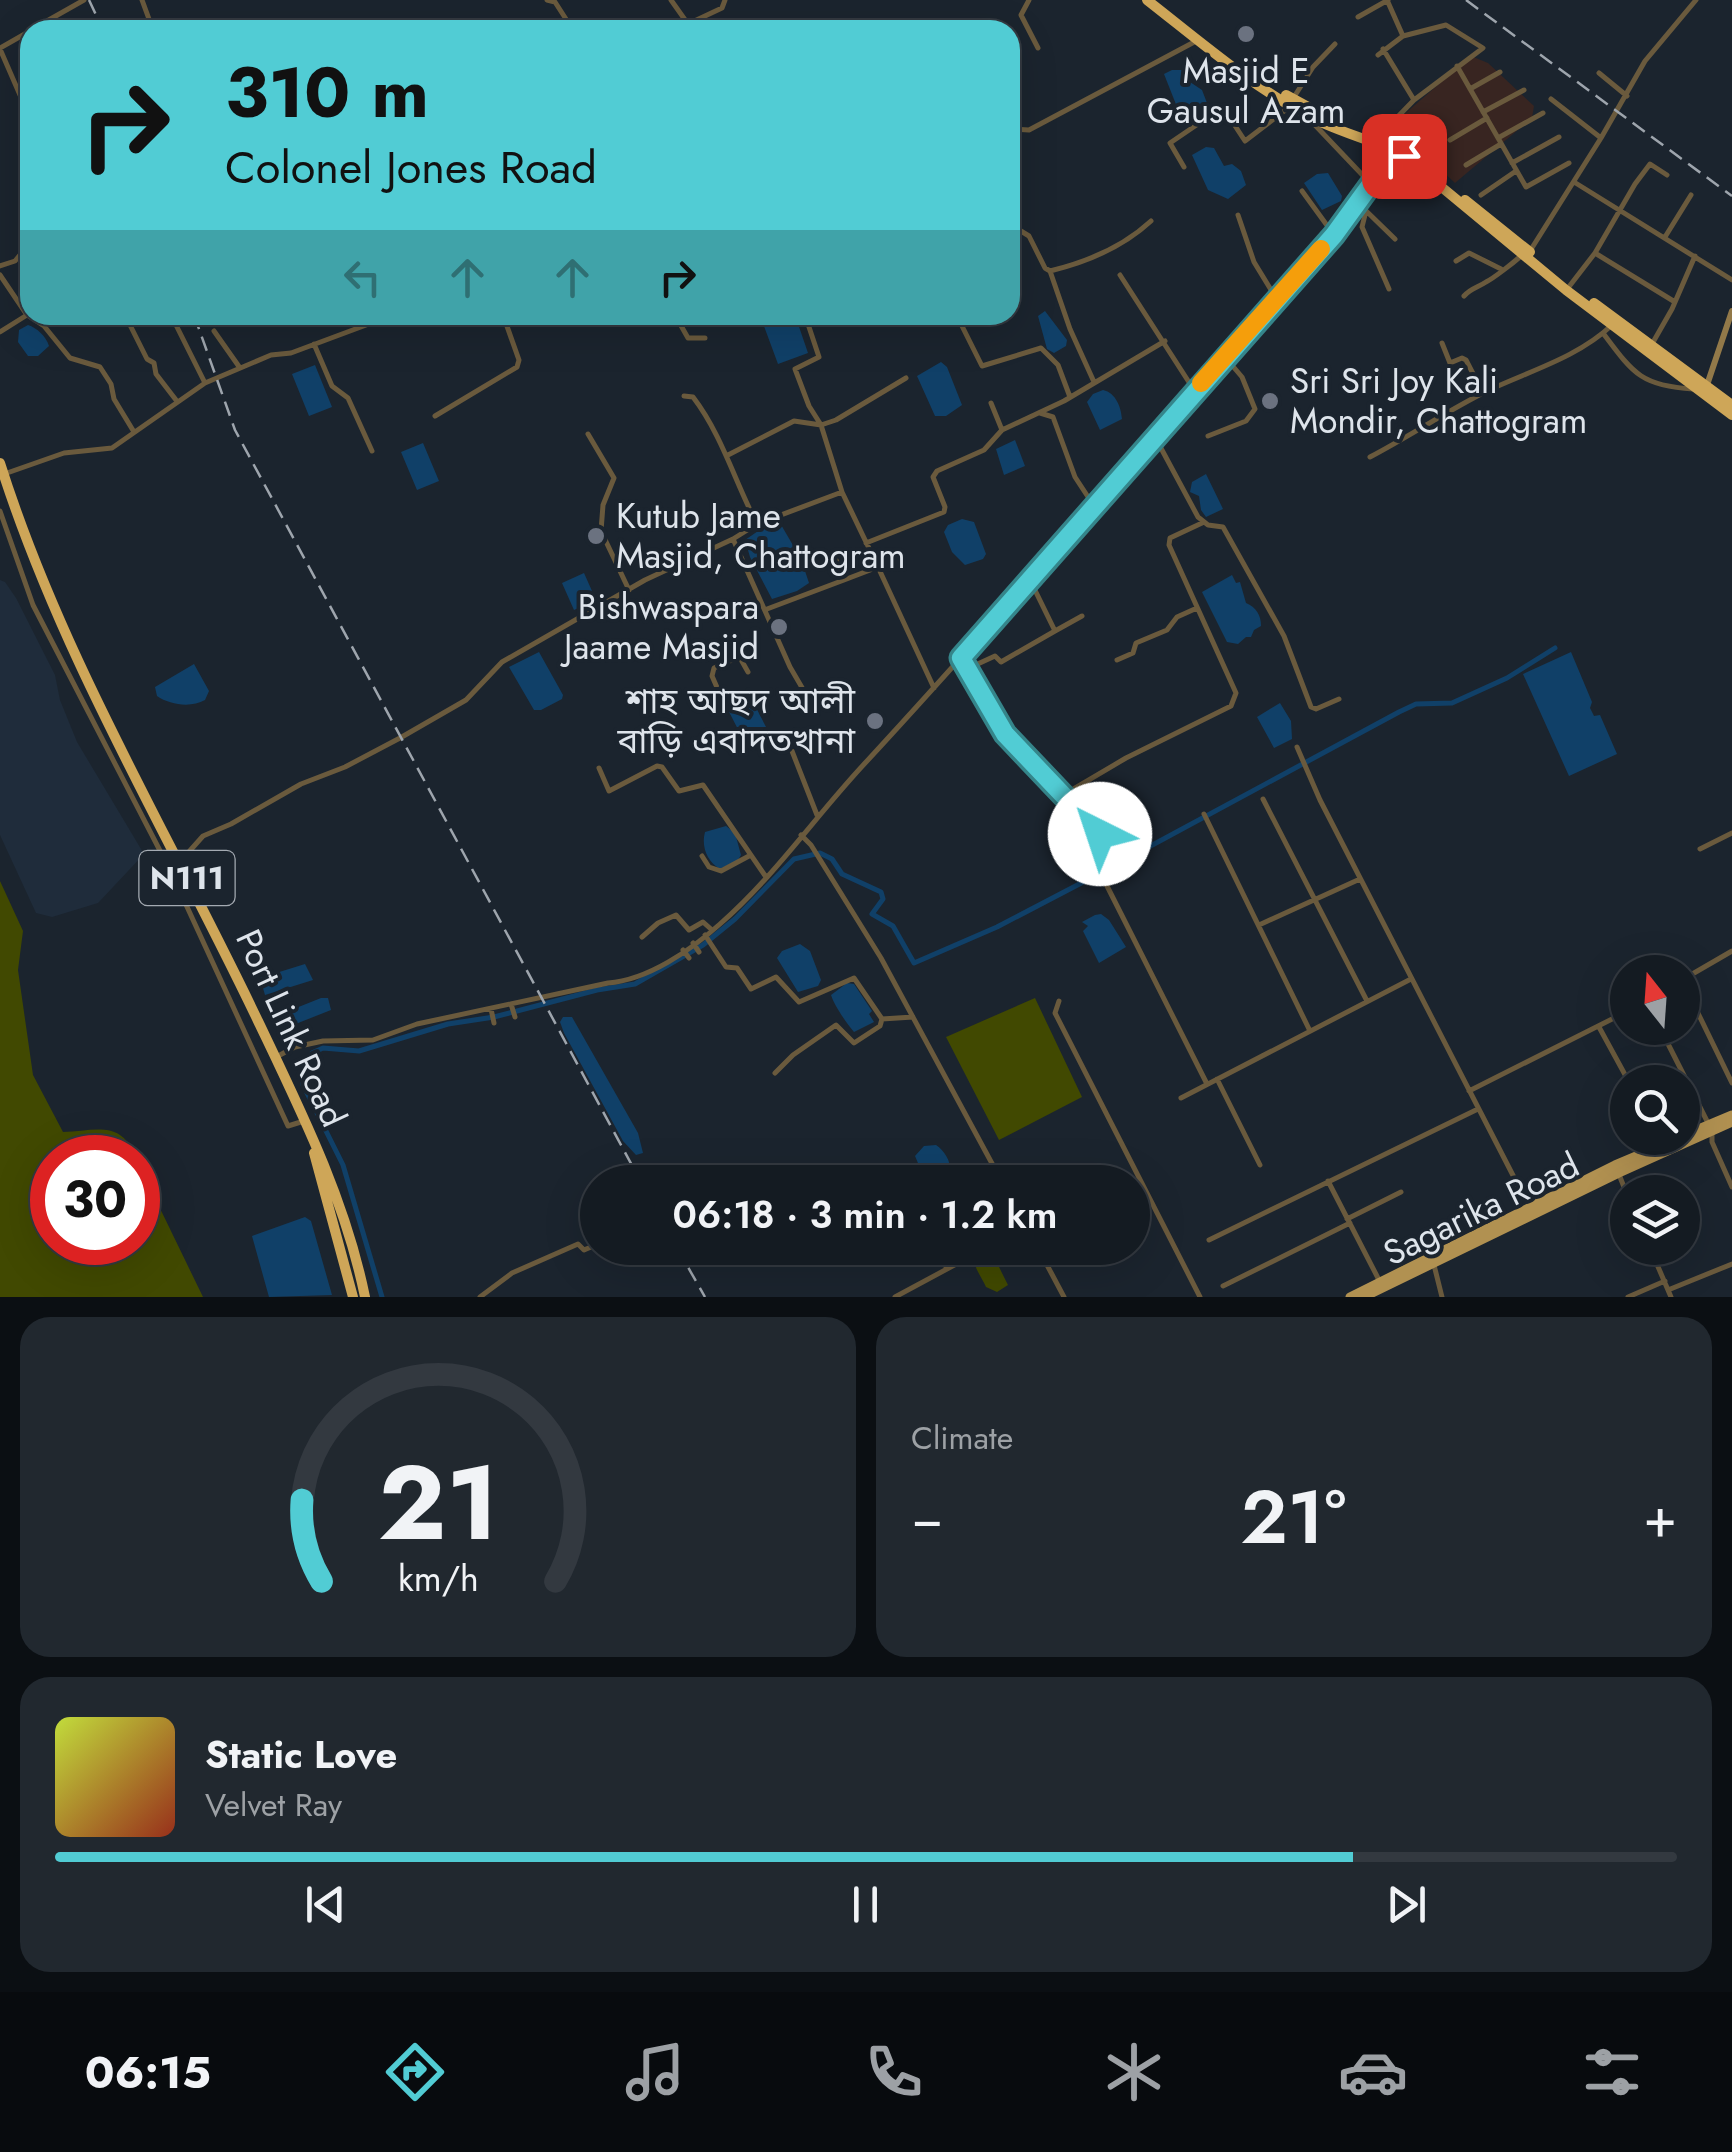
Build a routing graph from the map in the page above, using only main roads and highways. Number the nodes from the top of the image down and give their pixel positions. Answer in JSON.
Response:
{"nodes":[{"id":1,"x":1147,"y":0,"type":"edge"},
{"id":2,"x":1156,"y":0,"type":"edge"},
{"id":3,"x":1291,"y":102,"type":"junction"},
{"id":4,"x":1526,"y":253,"type":"junction"},
{"id":5,"x":1568,"y":288,"type":"junction"},
{"id":6,"x":1701,"y":390,"type":"junction"},
{"id":7,"x":1732,"y":405,"type":"edge"},
{"id":8,"x":1732,"y":415,"type":"edge"},
{"id":9,"x":2,"y":468,"type":"edge"},
{"id":10,"x":1732,"y":1118,"type":"edge"},
{"id":11,"x":305,"y":1121,"type":"junction"},
{"id":12,"x":1710,"y":1128,"type":"junction"},
{"id":13,"x":1700,"y":1131,"type":"edge"},
{"id":14,"x":1645,"y":1155,"type":"edge"},
{"id":15,"x":1617,"y":1169,"type":"junction"},
{"id":16,"x":1381,"y":1285,"type":"junction"},
{"id":17,"x":353,"y":1297,"type":"edge"},
{"id":18,"x":365,"y":1297,"type":"edge"},
{"id":19,"x":1350,"y":1297,"type":"edge"},
{"id":20,"x":1364,"y":1297,"type":"edge"}],
"edges":[{"from":1,"to":3,"type":"highway"},
{"from":2,"to":3,"type":"highway"},
{"from":3,"to":4,"type":"highway"},
{"from":3,"to":4,"type":"highway"},
{"from":4,"to":5,"type":"highway"},
{"from":5,"to":6,"type":"highway"},
{"from":5,"to":6,"type":"highway"},
{"from":6,"to":7,"type":"highway"},
{"from":6,"to":8,"type":"highway"},
{"from":9,"to":11,"type":"highway","name":"Port Link Road","number":"N111"},
{"from":10,"to":12,"type":"main road","name":"Sagarika Road"},
{"from":11,"to":17,"type":"highway","number":"N111"},
{"from":11,"to":18,"type":"highway","name":"Port Link Road","number":"N111"},
{"from":12,"to":13,"type":"main road","name":"Sagarika Road"},
{"from":12,"to":15,"type":"main road","name":"Sagarika Road"},
{"from":14,"to":15,"type":"main road","name":"Sagarika Road"},
{"from":15,"to":16,"type":"main road","name":"Sagarika Road"},
{"from":16,"to":19,"type":"main road","name":"Sagarika Road"},
{"from":16,"to":20,"type":"main road","name":"Sagarika Road"}]}
